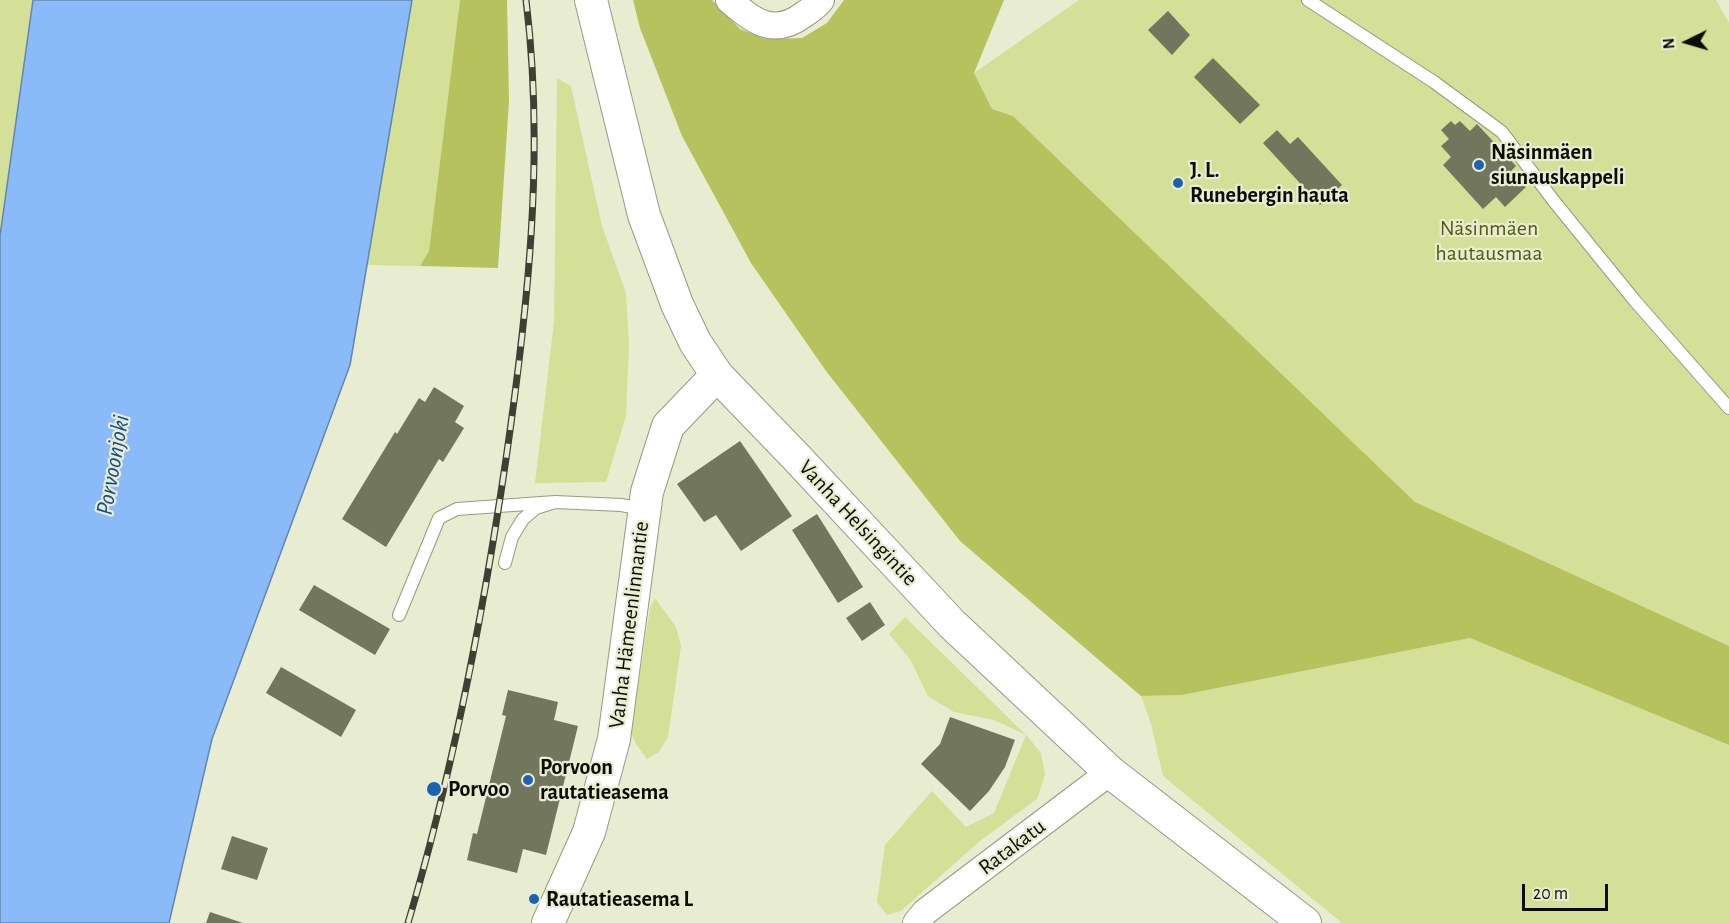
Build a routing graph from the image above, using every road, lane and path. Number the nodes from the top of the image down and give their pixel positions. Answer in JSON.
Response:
{"nodes":[{"id":1,"x":591,"y":0,"type":"edge"},
{"id":2,"x":729,"y":0,"type":"edge"},
{"id":3,"x":820,"y":0,"type":"edge"},
{"id":4,"x":1308,"y":0,"type":"edge"},
{"id":5,"x":717,"y":375,"type":"junction"},
{"id":6,"x":1729,"y":408,"type":"edge"},
{"id":7,"x":555,"y":502,"type":"junction"},
{"id":8,"x":644,"y":509,"type":"junction"},
{"id":9,"x":505,"y":563,"type":"dead end"},
{"id":10,"x":399,"y":615,"type":"dead end"},
{"id":11,"x":1110,"y":772,"type":"junction"},
{"id":12,"x":548,"y":923,"type":"edge"},
{"id":13,"x":916,"y":923,"type":"edge"},
{"id":14,"x":1305,"y":923,"type":"edge"}],
"edges":[{"from":1,"to":5,"type":"street","name":"Vanha Helsingintie"},
{"from":2,"to":3,"type":"street"},
{"from":4,"to":6,"type":"lane"},
{"from":5,"to":8,"type":"street","name":"Vanha Hämeenlinnantie"},
{"from":5,"to":11,"type":"street","name":"Vanha Helsingintie"},
{"from":7,"to":8,"type":"lane"},
{"from":7,"to":9,"type":"lane"},
{"from":7,"to":10,"type":"lane"},
{"from":8,"to":12,"type":"street","name":"Vanha Hämeenlinnantie"},
{"from":11,"to":13,"type":"street","name":"Ratakatu"},
{"from":11,"to":14,"type":"street","name":"Vanha Helsingintie"}]}
